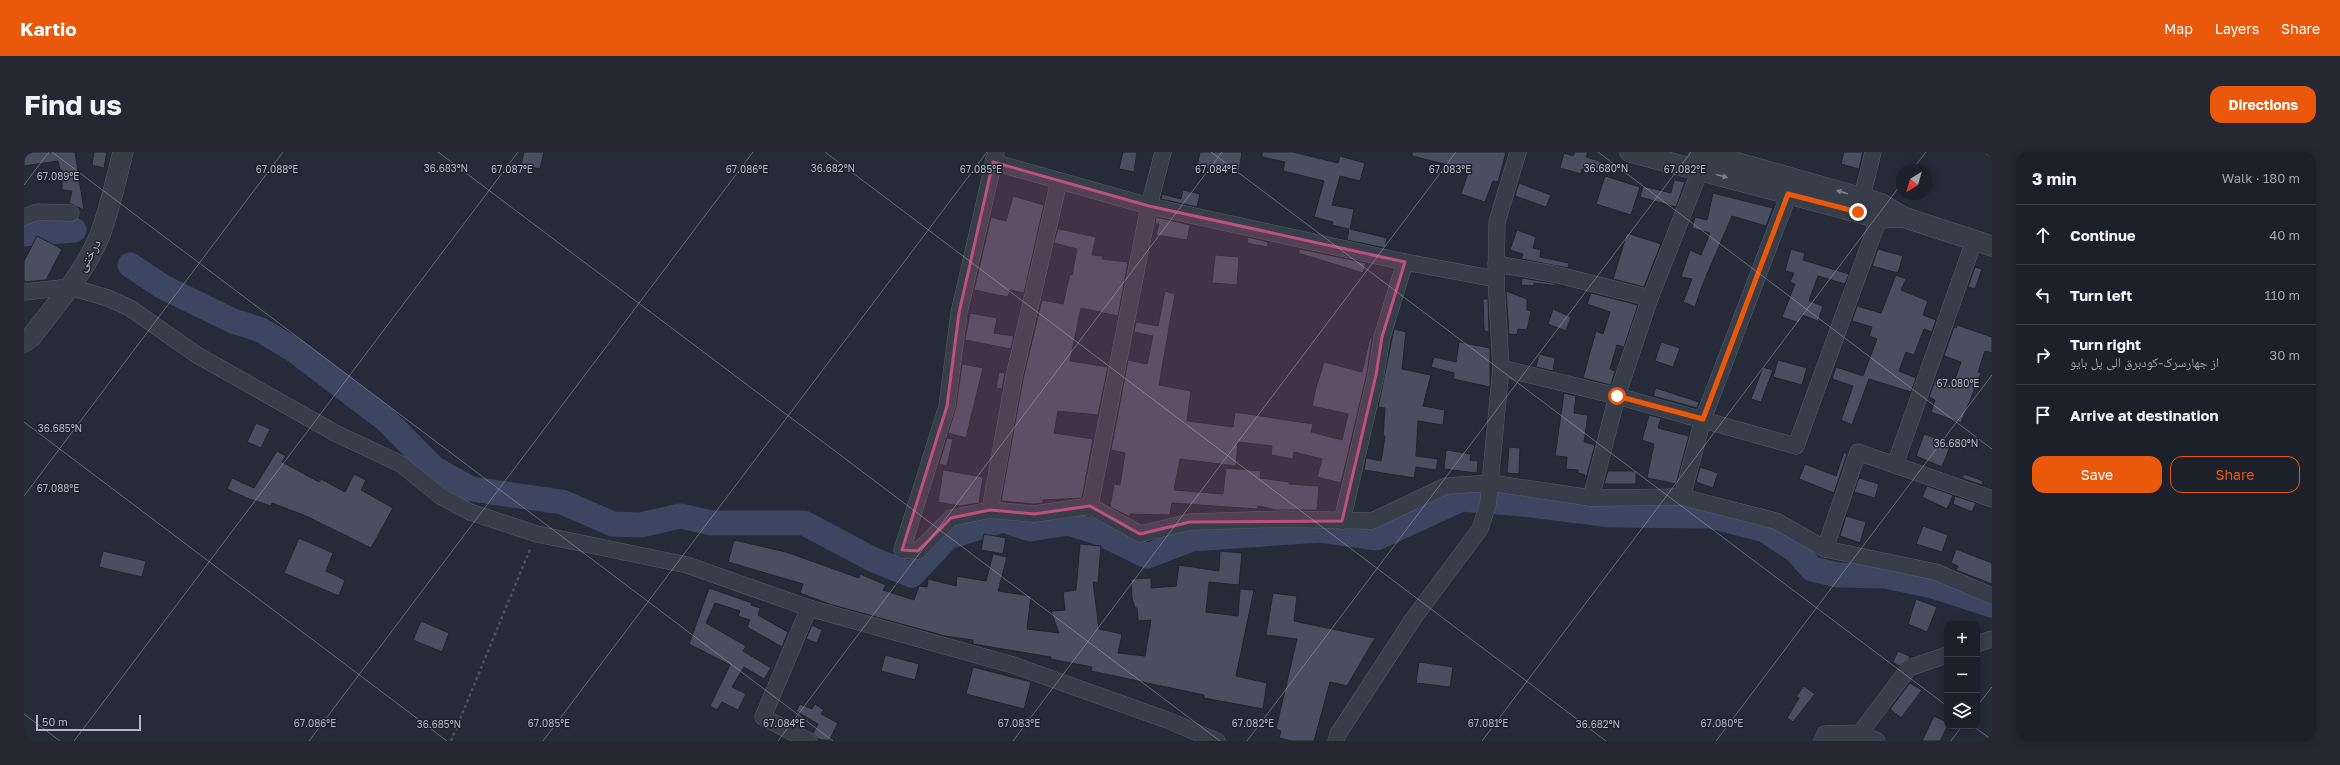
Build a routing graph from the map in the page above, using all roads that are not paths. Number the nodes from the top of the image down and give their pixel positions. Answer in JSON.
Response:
{"nodes":[{"id":1,"x":123,"y":152,"type":"edge"},
{"id":2,"x":1163,"y":152,"type":"edge"},
{"id":3,"x":1518,"y":152,"type":"edge"},
{"id":4,"x":1630,"y":152,"type":"edge"},
{"id":5,"x":1873,"y":152,"type":"edge"},
{"id":6,"x":994,"y":157,"type":"edge"},
{"id":7,"x":1699,"y":161,"type":"edge"},
{"id":8,"x":1059,"y":180,"type":"junction"},
{"id":9,"x":1788,"y":194,"type":"junction"},
{"id":10,"x":1860,"y":205,"type":"junction"},
{"id":11,"x":1150,"y":206,"type":"junction"},
{"id":12,"x":71,"y":213,"type":"dead end"},
{"id":13,"x":24,"y":217,"type":"edge"},
{"id":14,"x":1903,"y":217,"type":"junction"},
{"id":15,"x":1879,"y":218,"type":"junction"},
{"id":16,"x":1983,"y":243,"type":"edge"},
{"id":17,"x":1405,"y":262,"type":"junction"},
{"id":18,"x":1496,"y":264,"type":"junction"},
{"id":19,"x":1496,"y":279,"type":"junction"},
{"id":20,"x":70,"y":287,"type":"junction"},
{"id":21,"x":24,"y":292,"type":"edge"},
{"id":22,"x":1650,"y":298,"type":"junction"},
{"id":23,"x":24,"y":342,"type":"edge"},
{"id":24,"x":1501,"y":368,"type":"junction"},
{"id":25,"x":1617,"y":396,"type":"junction"},
{"id":26,"x":1703,"y":419,"type":"junction"},
{"id":27,"x":1895,"y":465,"type":"junction"},
{"id":28,"x":1490,"y":493,"type":"junction"},
{"id":29,"x":1591,"y":498,"type":"junction"},
{"id":30,"x":1682,"y":498,"type":"junction"},
{"id":31,"x":1992,"y":499,"type":"edge"},
{"id":32,"x":1090,"y":506,"type":"junction"},
{"id":33,"x":990,"y":510,"type":"junction"},
{"id":34,"x":1342,"y":521,"type":"junction"},
{"id":35,"x":1825,"y":549,"type":"junction"},
{"id":36,"x":1992,"y":596,"type":"edge"},
{"id":37,"x":809,"y":608,"type":"junction"},
{"id":38,"x":1992,"y":639,"type":"edge"},
{"id":39,"x":1980,"y":643,"type":"edge"},
{"id":40,"x":1944,"y":656,"type":"edge"},
{"id":41,"x":1860,"y":732,"type":"junction"},
{"id":42,"x":808,"y":741,"type":"edge"},
{"id":43,"x":1217,"y":741,"type":"edge"},
{"id":44,"x":1336,"y":741,"type":"edge"},
{"id":45,"x":1822,"y":741,"type":"edge"},
{"id":46,"x":1878,"y":741,"type":"edge"}],
"edges":[{"from":1,"to":20,"type":"street","name":"درختی"},
{"from":2,"to":11,"type":"street"},
{"from":3,"to":18,"type":"street"},
{"from":4,"to":7,"type":"street"},
{"from":5,"to":10,"type":"street"},
{"from":6,"to":8,"type":"street"},
{"from":6,"to":33,"type":"street"},
{"from":7,"to":9,"type":"street","one_way":true},
{"from":10,"to":7,"type":"street","one_way":true},
{"from":7,"to":22,"type":"street"},
{"from":8,"to":11,"type":"street"},
{"from":8,"to":33,"type":"street"},
{"from":9,"to":10,"type":"street"},
{"from":9,"to":26,"type":"street"},
{"from":10,"to":14,"type":"street"},
{"from":10,"to":15,"type":"street"},
{"from":11,"to":17,"type":"street"},
{"from":11,"to":32,"type":"street"},
{"from":12,"to":13,"type":"street"},
{"from":14,"to":15,"type":"street"},
{"from":14,"to":16,"type":"street"},
{"from":15,"to":26,"type":"street"},
{"from":16,"to":27,"type":"street"},
{"from":17,"to":19,"type":"street"},
{"from":17,"to":34,"type":"street"},
{"from":18,"to":19,"type":"street"},
{"from":18,"to":22,"type":"street"},
{"from":19,"to":24,"type":"street"},
{"from":20,"to":21,"type":"street"},
{"from":20,"to":23,"type":"street","name":"درختی"},
{"from":20,"to":37,"type":"street"},
{"from":22,"to":25,"type":"street"},
{"from":24,"to":25,"type":"street"},
{"from":24,"to":28,"type":"street"},
{"from":25,"to":26,"type":"street"},
{"from":25,"to":29,"type":"street"},
{"from":26,"to":30,"type":"street"},
{"from":27,"to":31,"type":"street"},
{"from":27,"to":35,"type":"street"},
{"from":28,"to":29,"type":"street"},
{"from":28,"to":34,"type":"street"},
{"from":28,"to":44,"type":"street"},
{"from":29,"to":30,"type":"street"},
{"from":30,"to":35,"type":"street"},
{"from":32,"to":33,"type":"street"},
{"from":32,"to":34,"type":"street"},
{"from":35,"to":36,"type":"street"},
{"from":37,"to":42,"type":"street"},
{"from":37,"to":43,"type":"street"},
{"from":38,"to":39,"type":"street"},
{"from":40,"to":41,"type":"street"},
{"from":41,"to":45,"type":"street"},
{"from":41,"to":46,"type":"street"}]}
